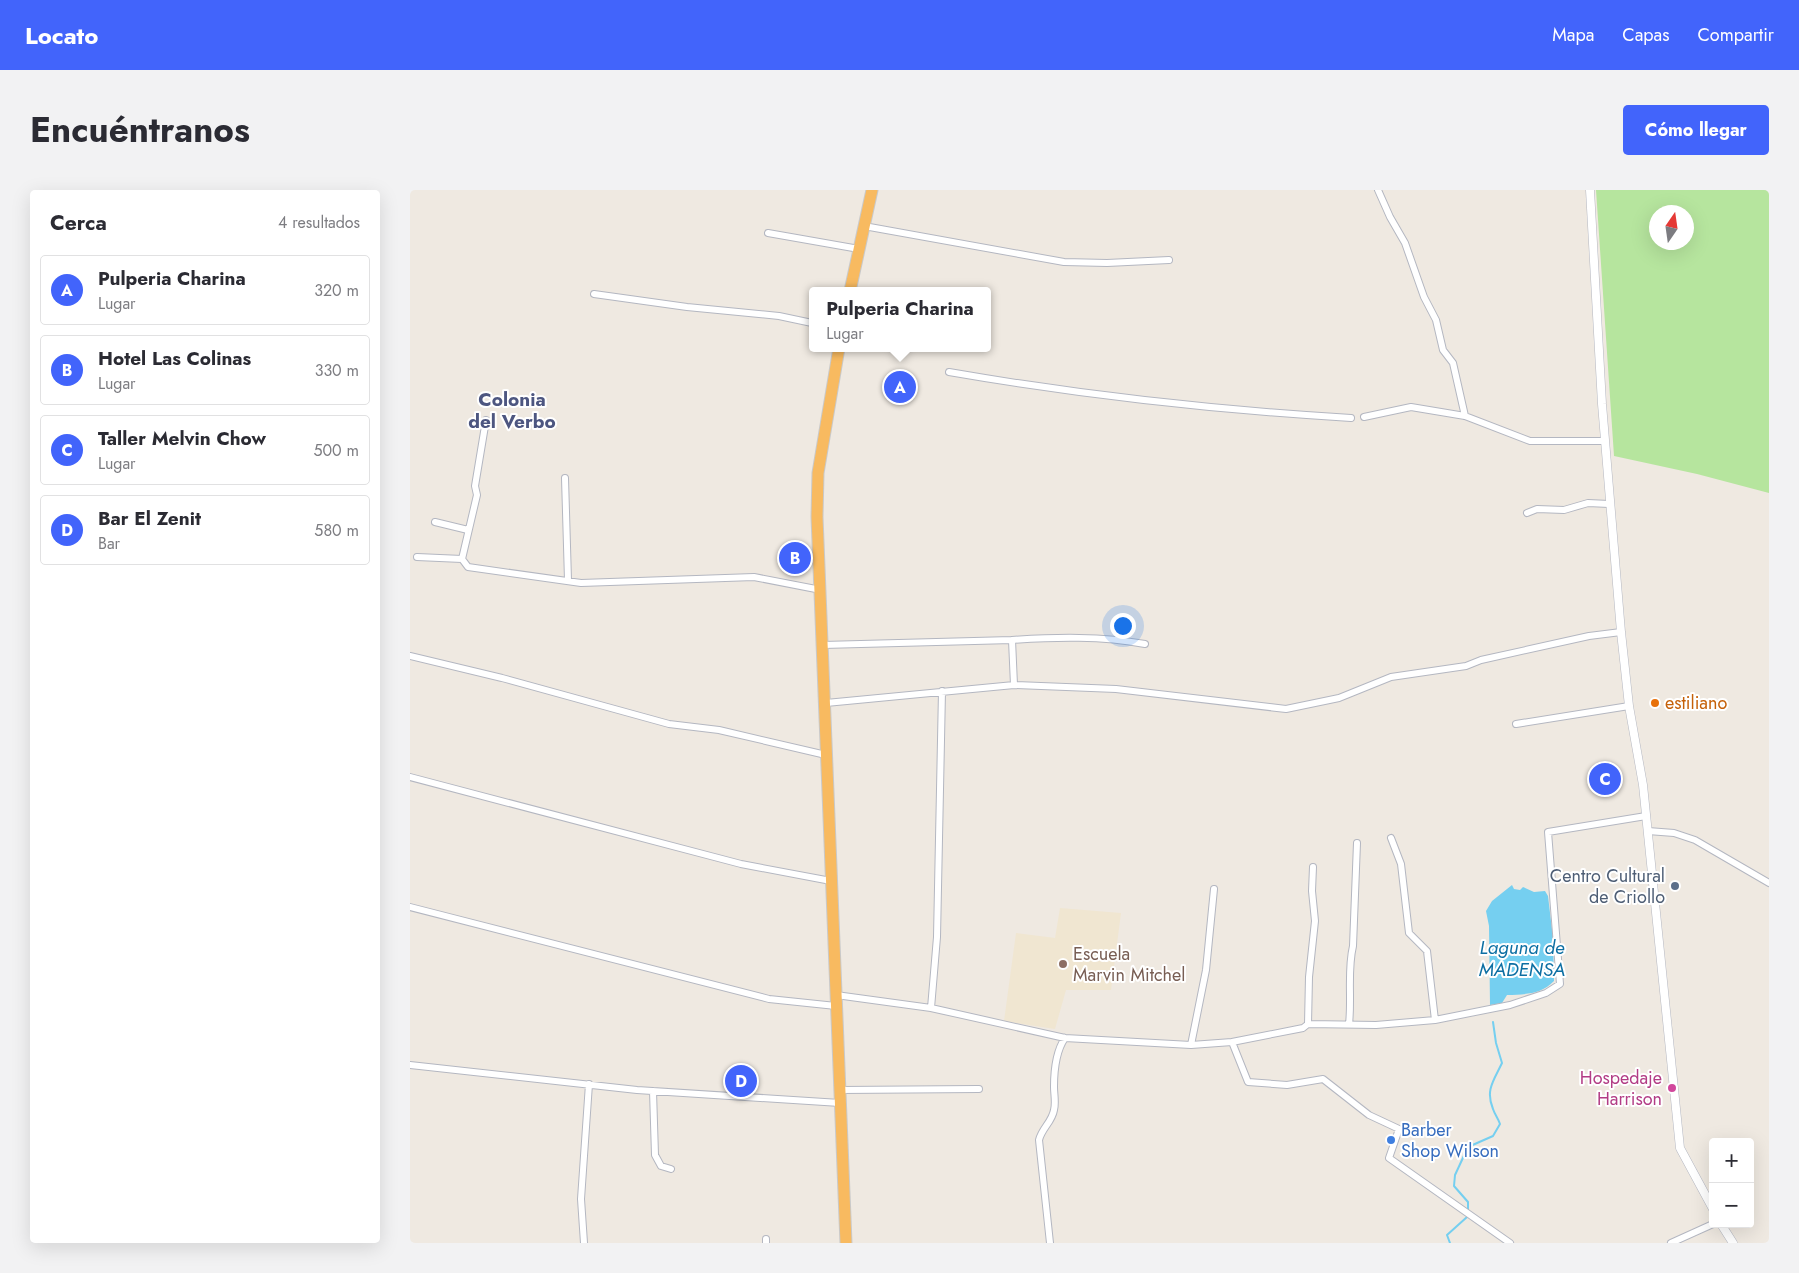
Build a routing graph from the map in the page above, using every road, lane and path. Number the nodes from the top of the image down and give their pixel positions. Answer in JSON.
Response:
{"nodes":[{"id":1,"x":872,"y":190,"type":"edge"},
{"id":2,"x":1378,"y":190,"type":"edge"},
{"id":3,"x":1590,"y":190,"type":"edge"},
{"id":4,"x":864,"y":226,"type":"junction"},
{"id":5,"x":768,"y":233,"type":"dead end"},
{"id":6,"x":859,"y":249,"type":"junction"},
{"id":7,"x":1169,"y":260,"type":"dead end"},
{"id":8,"x":851,"y":287,"type":"edge"},
{"id":9,"x":594,"y":294,"type":"dead end"},
{"id":10,"x":809,"y":322,"type":"edge"},
{"id":11,"x":837,"y":352,"type":"edge"},
{"id":12,"x":949,"y":372,"type":"dead end"},
{"id":13,"x":1465,"y":416,"type":"junction"},
{"id":14,"x":1364,"y":417,"type":"dead end"},
{"id":15,"x":1351,"y":418,"type":"dead end"},
{"id":16,"x":486,"y":420,"type":"dead end"},
{"id":17,"x":1605,"y":441,"type":"junction"},
{"id":18,"x":565,"y":478,"type":"dead end"},
{"id":19,"x":1609,"y":504,"type":"junction"},
{"id":20,"x":1527,"y":513,"type":"dead end"},
{"id":21,"x":435,"y":522,"type":"dead end"},
{"id":22,"x":468,"y":530,"type":"junction"},
{"id":23,"x":417,"y":557,"type":"dead end"},
{"id":24,"x":462,"y":559,"type":"junction"},
{"id":25,"x":568,"y":580,"type":"junction"},
{"id":26,"x":822,"y":590,"type":"junction"},
{"id":27,"x":1621,"y":632,"type":"junction"},
{"id":28,"x":1012,"y":640,"type":"junction"},
{"id":29,"x":1145,"y":644,"type":"dead end"},
{"id":30,"x":823,"y":645,"type":"junction"},
{"id":31,"x":410,"y":656,"type":"edge"},
{"id":32,"x":1014,"y":685,"type":"junction"},
{"id":33,"x":942,"y":691,"type":"junction"},
{"id":34,"x":826,"y":703,"type":"junction"},
{"id":35,"x":1629,"y":706,"type":"junction"},
{"id":36,"x":1516,"y":724,"type":"dead end"},
{"id":37,"x":826,"y":755,"type":"junction"},
{"id":38,"x":410,"y":777,"type":"edge"},
{"id":39,"x":1646,"y":816,"type":"junction"},
{"id":40,"x":1648,"y":830,"type":"junction"},
{"id":41,"x":1391,"y":838,"type":"dead end"},
{"id":42,"x":1357,"y":843,"type":"dead end"},
{"id":43,"x":1313,"y":867,"type":"dead end"},
{"id":44,"x":832,"y":881,"type":"junction"},
{"id":45,"x":1769,"y":883,"type":"edge"},
{"id":46,"x":1214,"y":889,"type":"dead end"},
{"id":47,"x":410,"y":907,"type":"edge"},
{"id":48,"x":836,"y":1001,"type":"junction"},
{"id":49,"x":931,"y":1008,"type":"junction"},
{"id":50,"x":1435,"y":1020,"type":"junction"},
{"id":51,"x":1308,"y":1024,"type":"junction"},
{"id":52,"x":1349,"y":1024,"type":"junction"},
{"id":53,"x":1065,"y":1038,"type":"junction"},
{"id":54,"x":1232,"y":1042,"type":"junction"},
{"id":55,"x":1191,"y":1045,"type":"junction"},
{"id":56,"x":410,"y":1066,"type":"edge"},
{"id":57,"x":589,"y":1084,"type":"junction"},
{"id":58,"x":979,"y":1089,"type":"dead end"},
{"id":59,"x":840,"y":1090,"type":"junction"},
{"id":60,"x":653,"y":1091,"type":"junction"},
{"id":61,"x":840,"y":1103,"type":"junction"},
{"id":62,"x":671,"y":1169,"type":"dead end"},
{"id":63,"x":1709,"y":1202,"type":"edge"},
{"id":64,"x":1709,"y":1226,"type":"edge"},
{"id":65,"x":1724,"y":1228,"type":"edge"},
{"id":66,"x":584,"y":1243,"type":"edge"},
{"id":67,"x":846,"y":1243,"type":"edge"},
{"id":68,"x":1050,"y":1243,"type":"edge"},
{"id":69,"x":1510,"y":1243,"type":"edge"},
{"id":70,"x":1670,"y":1243,"type":"edge"},
{"id":71,"x":1734,"y":1243,"type":"edge"}],
"edges":[{"from":1,"to":4,"type":"highway"},
{"from":2,"to":13,"type":"street"},
{"from":3,"to":17,"type":"street"},
{"from":4,"to":6,"type":"highway"},
{"from":4,"to":7,"type":"street"},
{"from":5,"to":6,"type":"street"},
{"from":6,"to":8,"type":"highway"},
{"from":9,"to":10,"type":"street"},
{"from":11,"to":26,"type":"highway"},
{"from":12,"to":15,"type":"street"},
{"from":13,"to":14,"type":"street"},
{"from":13,"to":17,"type":"street"},
{"from":16,"to":22,"type":"street"},
{"from":17,"to":19,"type":"street"},
{"from":18,"to":25,"type":"street"},
{"from":19,"to":20,"type":"street"},
{"from":19,"to":27,"type":"street"},
{"from":21,"to":22,"type":"street"},
{"from":22,"to":24,"type":"street"},
{"from":23,"to":24,"type":"street"},
{"from":24,"to":25,"type":"street"},
{"from":25,"to":26,"type":"street"},
{"from":26,"to":30,"type":"highway"},
{"from":27,"to":32,"type":"street"},
{"from":27,"to":35,"type":"street"},
{"from":28,"to":29,"type":"street"},
{"from":28,"to":30,"type":"street"},
{"from":28,"to":32,"type":"street"},
{"from":30,"to":34,"type":"highway"},
{"from":31,"to":37,"type":"street"},
{"from":32,"to":33,"type":"street"},
{"from":33,"to":34,"type":"street"},
{"from":33,"to":49,"type":"street"},
{"from":34,"to":37,"type":"highway"},
{"from":35,"to":36,"type":"street"},
{"from":35,"to":39,"type":"street"},
{"from":37,"to":44,"type":"highway"},
{"from":38,"to":44,"type":"street"},
{"from":39,"to":40,"type":"street"},
{"from":39,"to":50,"type":"street"},
{"from":40,"to":45,"type":"street"},
{"from":40,"to":63,"type":"street"},
{"from":41,"to":50,"type":"street"},
{"from":42,"to":52,"type":"street"},
{"from":43,"to":51,"type":"street"},
{"from":44,"to":48,"type":"highway"},
{"from":46,"to":55,"type":"street"},
{"from":47,"to":48,"type":"street"},
{"from":48,"to":49,"type":"street"},
{"from":48,"to":59,"type":"highway"},
{"from":49,"to":53,"type":"street"},
{"from":50,"to":52,"type":"street"},
{"from":51,"to":52,"type":"street"},
{"from":51,"to":54,"type":"street"},
{"from":53,"to":55,"type":"street"},
{"from":53,"to":68,"type":"street"},
{"from":54,"to":55,"type":"street"},
{"from":54,"to":69,"type":"street"},
{"from":56,"to":57,"type":"street"},
{"from":57,"to":60,"type":"street"},
{"from":57,"to":66,"type":"street"},
{"from":58,"to":59,"type":"street"},
{"from":59,"to":61,"type":"highway"},
{"from":60,"to":61,"type":"street"},
{"from":60,"to":62,"type":"street"},
{"from":61,"to":67,"type":"highway"},
{"from":64,"to":70,"type":"street"},
{"from":65,"to":71,"type":"street"}]}
